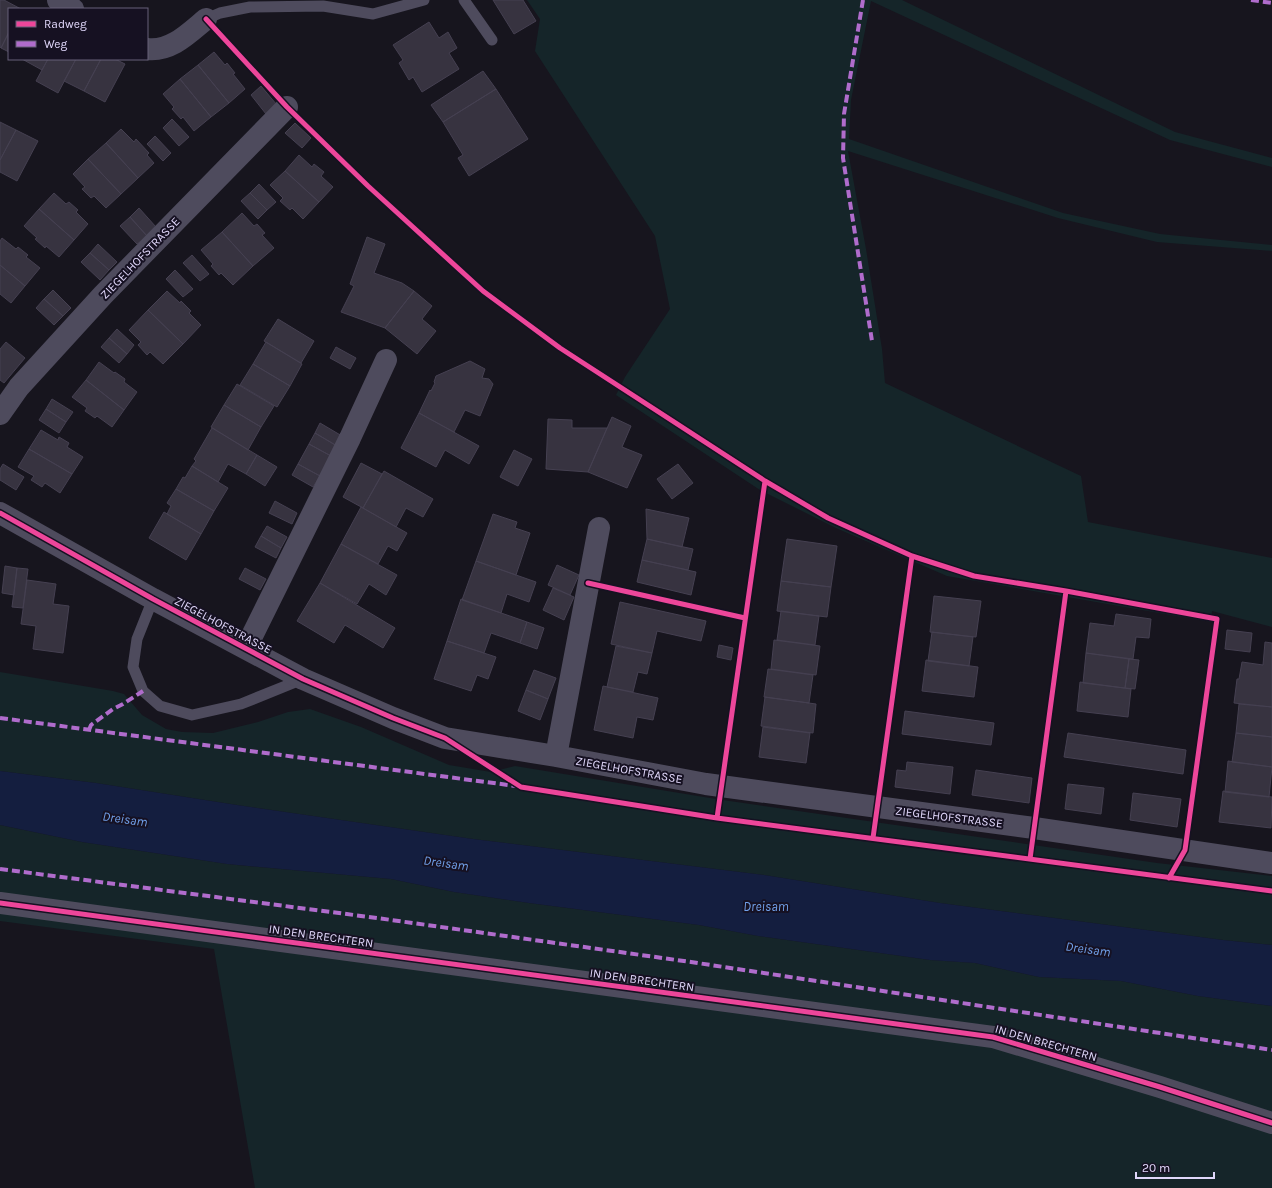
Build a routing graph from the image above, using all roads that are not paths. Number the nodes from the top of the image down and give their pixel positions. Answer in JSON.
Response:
{"nodes":[{"id":1,"x":58,"y":0,"type":"edge"},
{"id":2,"x":424,"y":0,"type":"edge"},
{"id":3,"x":464,"y":0,"type":"edge"},
{"id":4,"x":71,"y":8,"type":"edge"},
{"id":5,"x":206,"y":19,"type":"joint"},
{"id":6,"x":492,"y":40,"type":"dead end"},
{"id":7,"x":148,"y":49,"type":"edge"},
{"id":8,"x":287,"y":107,"type":"dead end"},
{"id":9,"x":386,"y":360,"type":"dead end"},
{"id":10,"x":0,"y":414,"type":"edge"},
{"id":11,"x":0,"y":513,"type":"edge"},
{"id":12,"x":599,"y":528,"type":"dead end"},
{"id":13,"x":153,"y":599,"type":"junction"},
{"id":14,"x":246,"y":648,"type":"junction"},
{"id":15,"x":303,"y":679,"type":"junction"},
{"id":16,"x":556,"y":756,"type":"junction"},
{"id":17,"x":1272,"y":862,"type":"edge"},
{"id":18,"x":0,"y":903,"type":"edge"},
{"id":19,"x":1272,"y":1123,"type":"edge"}],
"edges":[{"from":1,"to":4,"type":"street"},
{"from":2,"to":5,"type":"lane"},
{"from":3,"to":6,"type":"lane"},
{"from":5,"to":7,"type":"street"},
{"from":8,"to":10,"type":"street","name":"ZIEGELHOFSTRASSE"},
{"from":9,"to":14,"type":"street","name":"ZIEGELHOFSTRASSE"},
{"from":11,"to":13,"type":"street","name":"ZIEGELHOFSTRASSE"},
{"from":12,"to":16,"type":"street"},
{"from":13,"to":14,"type":"street","name":"ZIEGELHOFSTRASSE"},
{"from":13,"to":15,"type":"lane"},
{"from":14,"to":15,"type":"street","name":"ZIEGELHOFSTRASSE"},
{"from":15,"to":16,"type":"street","name":"ZIEGELHOFSTRASSE"},
{"from":16,"to":17,"type":"street","name":"ZIEGELHOFSTRASSE"},
{"from":18,"to":19,"type":"street","name":"IN DEN BRECHTERN"}]}
